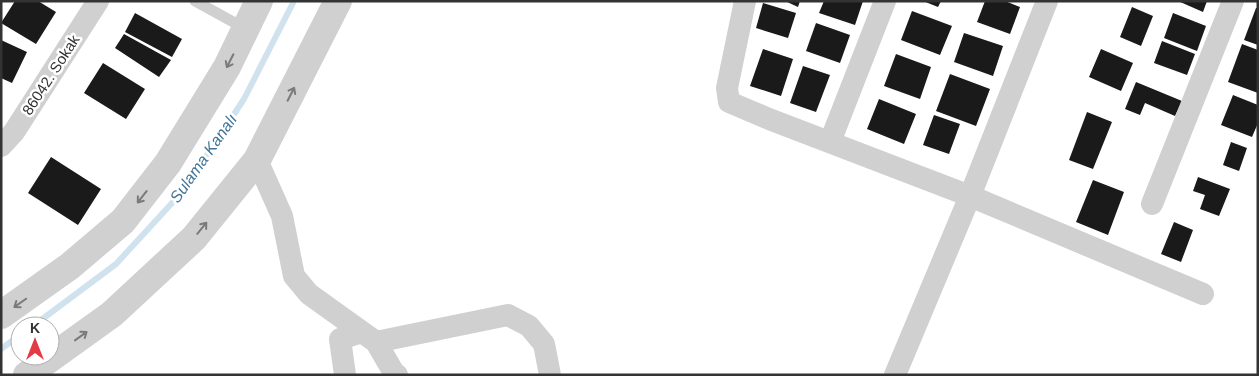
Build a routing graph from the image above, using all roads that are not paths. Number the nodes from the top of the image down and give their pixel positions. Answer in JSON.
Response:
{"nodes":[{"id":1,"x":98,"y":1,"type":"edge"},
{"id":2,"x":195,"y":1,"type":"edge"},
{"id":3,"x":259,"y":1,"type":"edge"},
{"id":4,"x":338,"y":1,"type":"edge"},
{"id":5,"x":745,"y":1,"type":"edge"},
{"id":6,"x":885,"y":1,"type":"edge"},
{"id":7,"x":1046,"y":1,"type":"edge"},
{"id":8,"x":1234,"y":1,"type":"edge"},
{"id":9,"x":246,"y":29,"type":"junction"},
{"id":10,"x":830,"y":142,"type":"junction"},
{"id":11,"x":1,"y":146,"type":"edge"},
{"id":12,"x":257,"y":160,"type":"junction"},
{"id":13,"x":970,"y":196,"type":"junction"},
{"id":14,"x":1152,"y":204,"type":"dead end"},
{"id":15,"x":1203,"y":294,"type":"dead end"},
{"id":16,"x":1,"y":314,"type":"edge"},
{"id":17,"x":369,"y":337,"type":"junction"},
{"id":18,"x":27,"y":375,"type":"edge"},
{"id":19,"x":345,"y":375,"type":"edge"},
{"id":20,"x":397,"y":375,"type":"edge"},
{"id":21,"x":550,"y":375,"type":"edge"},
{"id":22,"x":895,"y":375,"type":"edge"}],
"edges":[{"from":1,"to":11,"type":"street","name":"86042. Sokak"},
{"from":2,"to":9,"type":"lane"},
{"from":3,"to":9,"type":"street"},
{"from":12,"to":4,"type":"street","one_way":true},
{"from":5,"to":10,"type":"street"},
{"from":6,"to":10,"type":"street"},
{"from":7,"to":13,"type":"street"},
{"from":8,"to":14,"type":"street"},
{"from":9,"to":16,"type":"street","one_way":true},
{"from":10,"to":13,"type":"street"},
{"from":12,"to":17,"type":"street"},
{"from":18,"to":12,"type":"street","one_way":true},
{"from":13,"to":15,"type":"street"},
{"from":13,"to":22,"type":"street"},
{"from":17,"to":19,"type":"street"},
{"from":17,"to":20,"type":"street"},
{"from":17,"to":21,"type":"street"}]}
